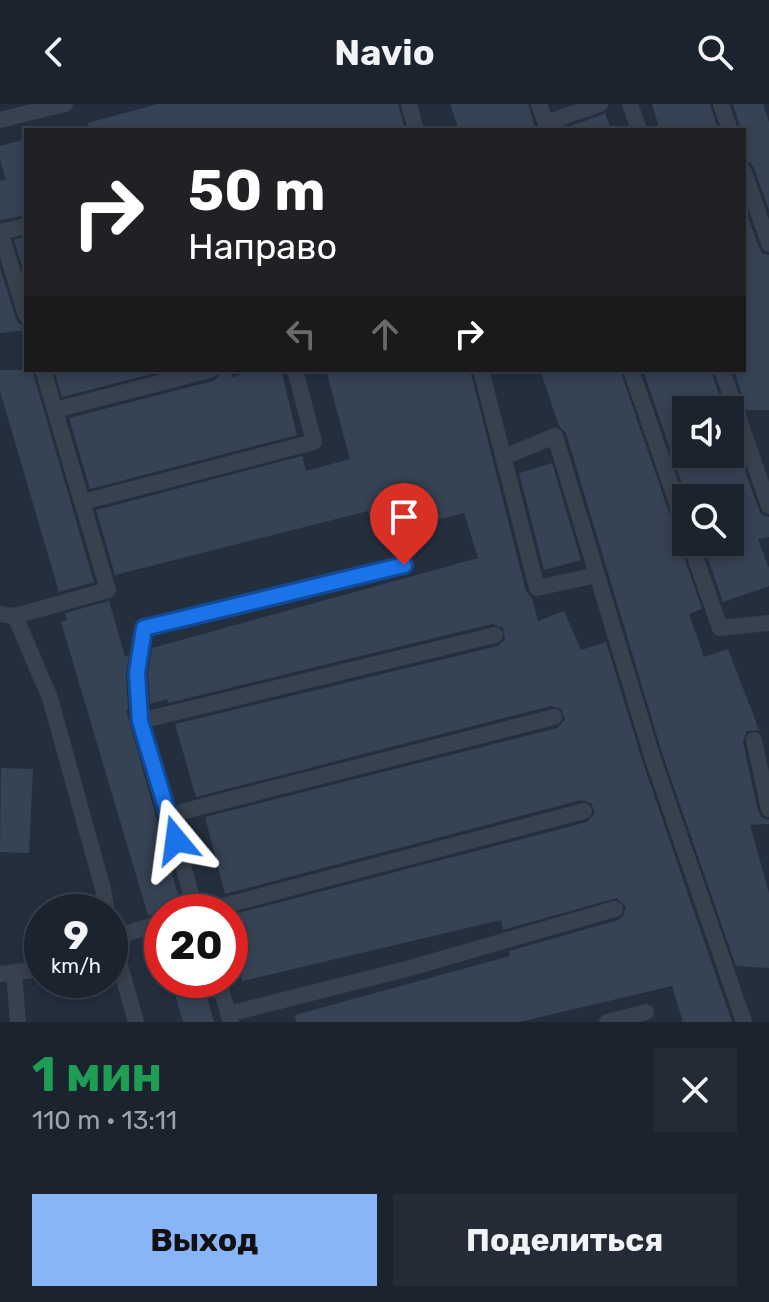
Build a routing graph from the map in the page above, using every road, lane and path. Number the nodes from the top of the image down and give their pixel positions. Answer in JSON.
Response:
{"nodes":[{"id":1,"x":65,"y":104,"type":"edge"},
{"id":2,"x":409,"y":104,"type":"edge"},
{"id":3,"x":539,"y":104,"type":"edge"},
{"id":4,"x":600,"y":104,"type":"edge"},
{"id":5,"x":630,"y":104,"type":"edge"},
{"id":6,"x":721,"y":104,"type":"edge"},
{"id":7,"x":0,"y":120,"type":"edge"},
{"id":8,"x":547,"y":126,"type":"edge"},
{"id":9,"x":415,"y":128,"type":"edge"},
{"id":10,"x":638,"y":128,"type":"edge"},
{"id":11,"x":729,"y":128,"type":"edge"},
{"id":12,"x":746,"y":178,"type":"edge"},
{"id":13,"x":24,"y":226,"type":"edge"},
{"id":14,"x":0,"y":232,"type":"edge"},
{"id":15,"x":769,"y":244,"type":"edge"},
{"id":16,"x":24,"y":309,"type":"edge"},
{"id":17,"x":44,"y":372,"type":"edge"},
{"id":18,"x":202,"y":372,"type":"edge"},
{"id":19,"x":296,"y":372,"type":"edge"},
{"id":20,"x":482,"y":372,"type":"edge"},
{"id":21,"x":632,"y":372,"type":"edge"},
{"id":22,"x":723,"y":372,"type":"edge"},
{"id":23,"x":55,"y":410,"type":"junction"},
{"id":24,"x":504,"y":457,"type":"junction"},
{"id":25,"x":672,"y":489,"type":"edge"},
{"id":26,"x":83,"y":502,"type":"junction"},
{"id":27,"x":769,"y":506,"type":"edge"},
{"id":28,"x":695,"y":556,"type":"edge"},
{"id":29,"x":404,"y":565,"type":"dead end"},
{"id":30,"x":597,"y":575,"type":"junction"},
{"id":31,"x":7,"y":615,"type":"edge"},
{"id":32,"x":769,"y":623,"type":"edge"},
{"id":33,"x":495,"y":635,"type":"dead end"},
{"id":34,"x":554,"y":717,"type":"dead end"},
{"id":35,"x":140,"y":721,"type":"junction"},
{"id":36,"x":754,"y":740,"type":"dead end"},
{"id":37,"x":769,"y":809,"type":"edge"},
{"id":38,"x":584,"y":811,"type":"dead end"},
{"id":39,"x":169,"y":815,"type":"junction"},
{"id":40,"x":102,"y":894,"type":"edge"},
{"id":41,"x":193,"y":894,"type":"edge"},
{"id":42,"x":248,"y":899,"type":"edge"},
{"id":43,"x":615,"y":909,"type":"dead end"},
{"id":44,"x":7,"y":973,"type":"edge"},
{"id":45,"x":128,"y":995,"type":"edge"},
{"id":46,"x":224,"y":998,"type":"edge"},
{"id":47,"x":646,"y":1012,"type":"dead end"},
{"id":48,"x":230,"y":1018,"type":"edge"},
{"id":49,"x":18,"y":1022,"type":"edge"},
{"id":50,"x":136,"y":1022,"type":"edge"},
{"id":51,"x":607,"y":1022,"type":"edge"},
{"id":52,"x":744,"y":1022,"type":"edge"}],
"edges":[{"from":1,"to":7,"type":"lane"},
{"from":2,"to":9,"type":"lane"},
{"from":3,"to":8,"type":"lane"},
{"from":4,"to":8,"type":"lane"},
{"from":5,"to":10,"type":"lane"},
{"from":6,"to":11,"type":"lane"},
{"from":12,"to":15,"type":"lane"},
{"from":13,"to":14,"type":"lane"},
{"from":14,"to":16,"type":"lane"},
{"from":17,"to":23,"type":"lane"},
{"from":18,"to":23,"type":"lane"},
{"from":19,"to":26,"type":"lane"},
{"from":20,"to":24,"type":"lane"},
{"from":21,"to":25,"type":"lane"},
{"from":22,"to":27,"type":"lane"},
{"from":23,"to":26,"type":"lane"},
{"from":24,"to":30,"type":"lane"},
{"from":24,"to":30,"type":"lane"},
{"from":26,"to":31,"type":"lane"},
{"from":28,"to":32,"type":"lane"},
{"from":29,"to":35,"type":"lane"},
{"from":30,"to":52,"type":"lane"},
{"from":31,"to":40,"type":"lane"},
{"from":33,"to":35,"type":"lane"},
{"from":34,"to":39,"type":"lane"},
{"from":35,"to":39,"type":"lane"},
{"from":36,"to":37,"type":"lane"},
{"from":38,"to":42,"type":"lane"},
{"from":39,"to":41,"type":"lane"},
{"from":43,"to":48,"type":"lane"},
{"from":44,"to":49,"type":"lane"},
{"from":45,"to":50,"type":"lane"},
{"from":46,"to":48,"type":"lane"},
{"from":47,"to":51,"type":"lane"}]}
